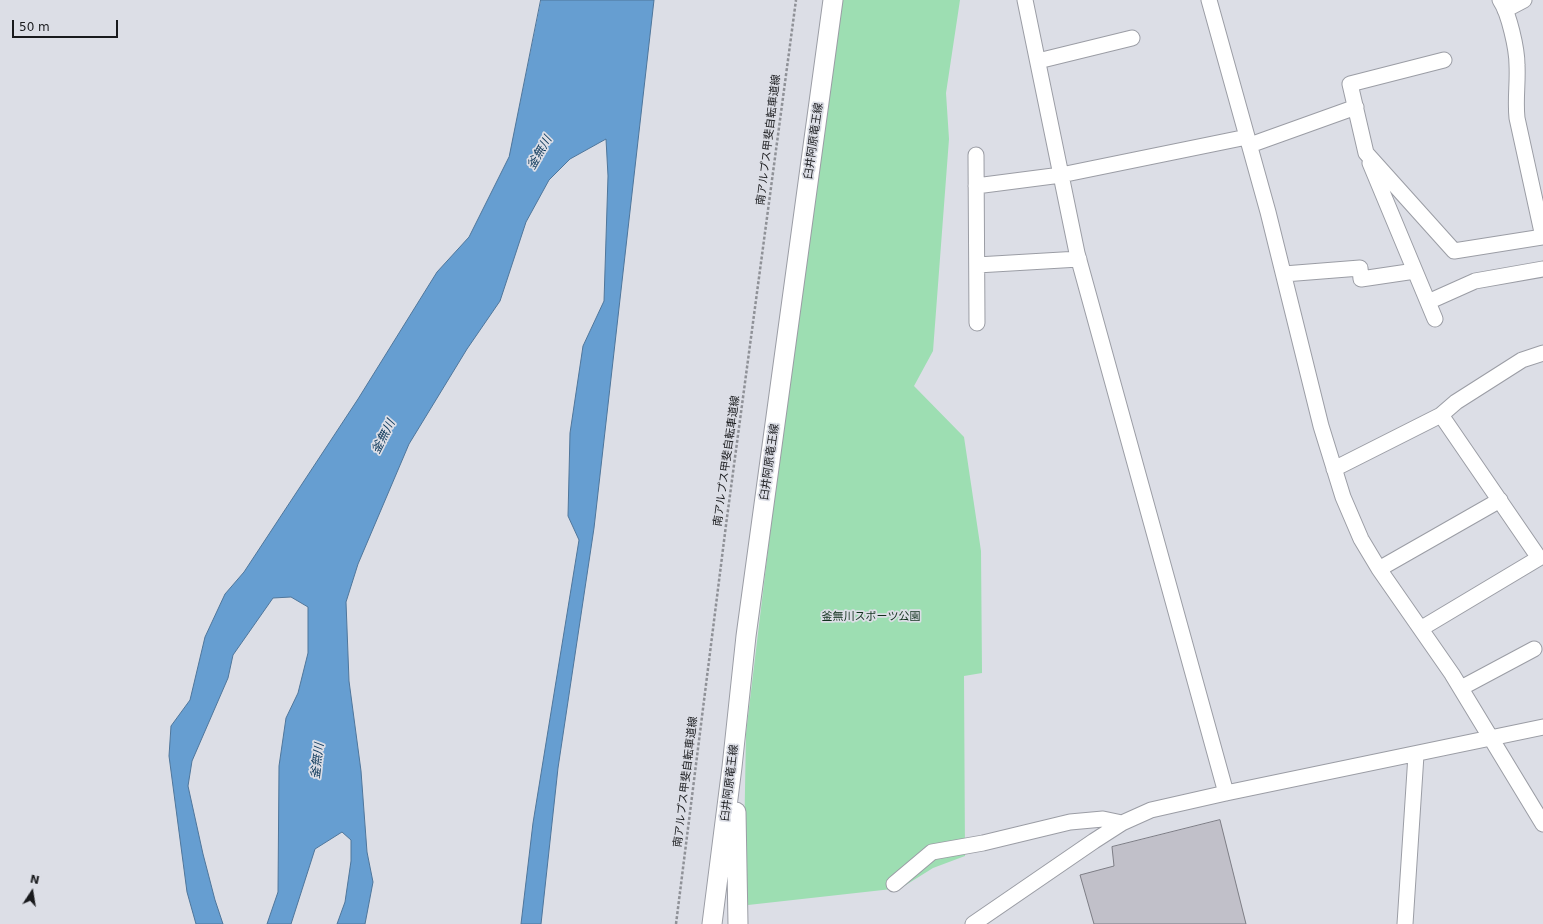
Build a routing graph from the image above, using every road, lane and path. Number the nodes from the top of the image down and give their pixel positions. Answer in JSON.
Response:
{"nodes":[{"id":1,"x":796,"y":0,"type":"edge"},
{"id":2,"x":833,"y":0,"type":"edge"},
{"id":3,"x":1025,"y":0,"type":"edge"},
{"id":4,"x":1209,"y":0,"type":"edge"},
{"id":5,"x":1524,"y":0,"type":"edge"},
{"id":6,"x":1502,"y":5,"type":"edge"},
{"id":7,"x":1132,"y":38,"type":"dead end"},
{"id":8,"x":1444,"y":60,"type":"dead end"},
{"id":9,"x":1038,"y":61,"type":"junction"},
{"id":10,"x":1356,"y":107,"type":"junction"},
{"id":11,"x":1249,"y":141,"type":"junction"},
{"id":12,"x":1366,"y":153,"type":"junction"},
{"id":13,"x":976,"y":155,"type":"dead end"},
{"id":14,"x":1061,"y":175,"type":"junction"},
{"id":15,"x":976,"y":186,"type":"junction"},
{"id":16,"x":1543,"y":237,"type":"edge"},
{"id":17,"x":1079,"y":259,"type":"junction"},
{"id":18,"x":977,"y":265,"type":"junction"},
{"id":19,"x":1543,"y":269,"type":"edge"},
{"id":20,"x":1415,"y":271,"type":"junction"},
{"id":21,"x":1284,"y":274,"type":"junction"},
{"id":22,"x":1428,"y":302,"type":"junction"},
{"id":23,"x":1435,"y":319,"type":"dead end"},
{"id":24,"x":977,"y":324,"type":"dead end"},
{"id":25,"x":1543,"y":353,"type":"edge"},
{"id":26,"x":1441,"y":415,"type":"junction"},
{"id":27,"x":1334,"y":469,"type":"junction"},
{"id":28,"x":1500,"y":500,"type":"junction"},
{"id":29,"x":1379,"y":569,"type":"junction"},
{"id":30,"x":1422,"y":628,"type":"junction"},
{"id":31,"x":1534,"y":649,"type":"dead end"},
{"id":32,"x":1461,"y":688,"type":"junction"},
{"id":33,"x":1543,"y":727,"type":"edge"},
{"id":34,"x":1490,"y":738,"type":"junction"},
{"id":35,"x":1416,"y":755,"type":"junction"},
{"id":36,"x":732,"y":767,"type":"junction"},
{"id":37,"x":1226,"y":793,"type":"junction"},
{"id":38,"x":1122,"y":823,"type":"junction"},
{"id":39,"x":1543,"y":824,"type":"edge"},
{"id":40,"x":894,"y":884,"type":"dead end"},
{"id":41,"x":676,"y":924,"type":"edge"},
{"id":42,"x":712,"y":924,"type":"edge"},
{"id":43,"x":738,"y":924,"type":"edge"},
{"id":44,"x":973,"y":924,"type":"edge"},
{"id":45,"x":1405,"y":924,"type":"edge"}],
"edges":[{"from":1,"to":41,"type":"path","name":"南アルプス甲斐自転車道線"},
{"from":2,"to":36,"type":"main road","name":"臼井阿原竜王線"},
{"from":3,"to":9,"type":"street"},
{"from":4,"to":11,"type":"street"},
{"from":5,"to":6,"type":"street"},
{"from":6,"to":16,"type":"street"},
{"from":7,"to":9,"type":"street"},
{"from":8,"to":10,"type":"street"},
{"from":9,"to":14,"type":"street"},
{"from":10,"to":11,"type":"street"},
{"from":10,"to":12,"type":"street"},
{"from":11,"to":14,"type":"street"},
{"from":11,"to":21,"type":"street"},
{"from":12,"to":16,"type":"street"},
{"from":12,"to":20,"type":"street"},
{"from":13,"to":15,"type":"street"},
{"from":14,"to":15,"type":"street"},
{"from":14,"to":17,"type":"street"},
{"from":15,"to":18,"type":"street"},
{"from":17,"to":18,"type":"street"},
{"from":17,"to":37,"type":"street"},
{"from":18,"to":24,"type":"street"},
{"from":19,"to":22,"type":"street"},
{"from":20,"to":21,"type":"street"},
{"from":20,"to":22,"type":"street"},
{"from":21,"to":27,"type":"street"},
{"from":22,"to":23,"type":"street"},
{"from":25,"to":26,"type":"street"},
{"from":26,"to":27,"type":"street"},
{"from":26,"to":28,"type":"street"},
{"from":27,"to":29,"type":"street"},
{"from":28,"to":29,"type":"street"},
{"from":28,"to":30,"type":"street"},
{"from":29,"to":30,"type":"street"},
{"from":30,"to":32,"type":"street"},
{"from":31,"to":32,"type":"street"},
{"from":32,"to":34,"type":"street"},
{"from":33,"to":34,"type":"street"},
{"from":34,"to":35,"type":"street"},
{"from":34,"to":39,"type":"street"},
{"from":35,"to":37,"type":"street"},
{"from":35,"to":45,"type":"street"},
{"from":36,"to":42,"type":"main road","name":"臼井阿原竜王線"},
{"from":36,"to":43,"type":"main road"},
{"from":37,"to":38,"type":"street"},
{"from":38,"to":40,"type":"street"},
{"from":38,"to":44,"type":"street"}]}
